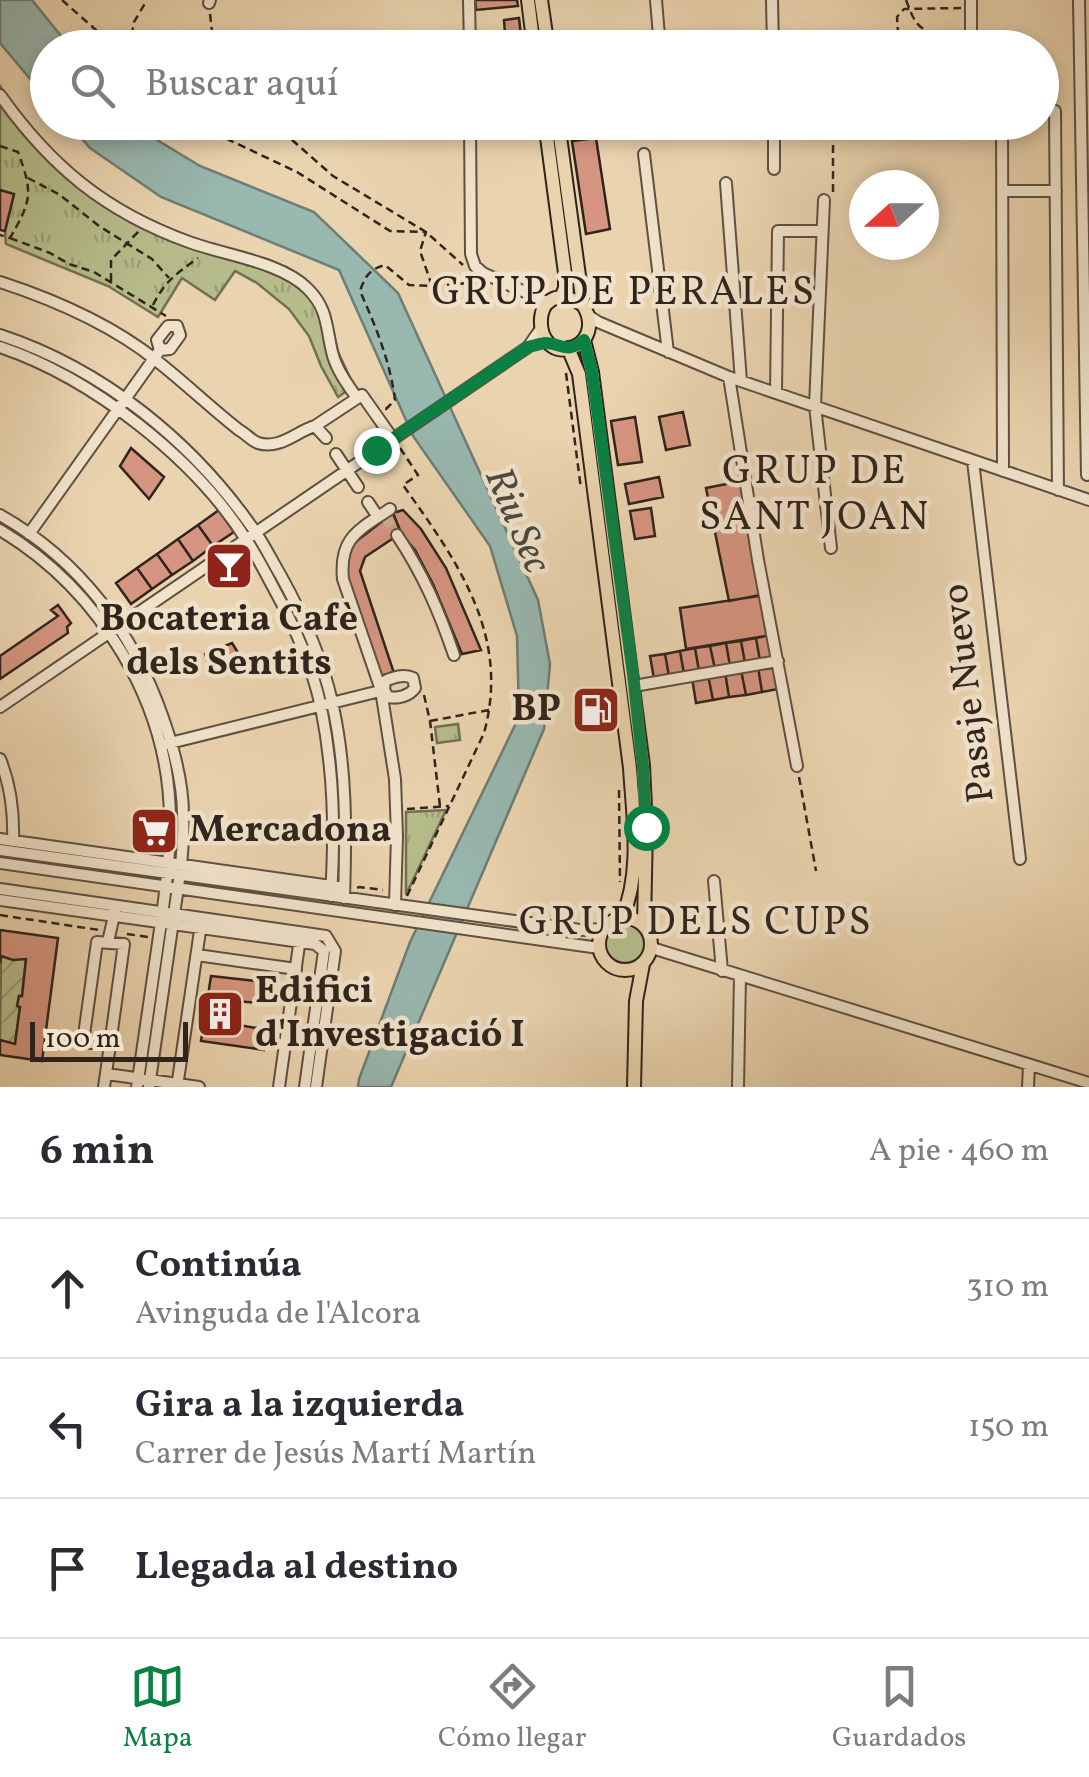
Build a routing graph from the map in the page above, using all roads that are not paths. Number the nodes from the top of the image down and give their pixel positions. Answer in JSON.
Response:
{"nodes":[{"id":1,"x":469,"y":0,"type":"edge"},
{"id":2,"x":528,"y":0,"type":"edge"},
{"id":3,"x":542,"y":0,"type":"edge"},
{"id":4,"x":656,"y":0,"type":"edge"},
{"id":5,"x":772,"y":0,"type":"edge"},
{"id":6,"x":1079,"y":0,"type":"edge"},
{"id":7,"x":971,"y":4,"type":"edge"},
{"id":8,"x":470,"y":30,"type":"edge"},
{"id":9,"x":532,"y":30,"type":"edge"},
{"id":10,"x":546,"y":30,"type":"edge"},
{"id":11,"x":658,"y":30,"type":"edge"},
{"id":12,"x":772,"y":30,"type":"edge"},
{"id":13,"x":971,"y":30,"type":"edge"},
{"id":14,"x":0,"y":96,"type":"edge"},
{"id":15,"x":30,"y":134,"type":"edge"},
{"id":16,"x":36,"y":140,"type":"edge"},
{"id":17,"x":470,"y":140,"type":"edge"},
{"id":18,"x":547,"y":140,"type":"edge"},
{"id":19,"x":561,"y":140,"type":"edge"},
{"id":20,"x":774,"y":140,"type":"edge"},
{"id":21,"x":1002,"y":140,"type":"edge"},
{"id":22,"x":1056,"y":140,"type":"edge"},
{"id":23,"x":644,"y":154,"type":"dead end"},
{"id":24,"x":774,"y":168,"type":"dead end"},
{"id":25,"x":726,"y":183,"type":"dead end"},
{"id":26,"x":1002,"y":191,"type":"junction"},
{"id":27,"x":1056,"y":191,"type":"junction"},
{"id":28,"x":824,"y":200,"type":"dead end"},
{"id":29,"x":822,"y":231,"type":"junction"},
{"id":30,"x":0,"y":282,"type":"edge"},
{"id":31,"x":555,"y":300,"type":"junction"},
{"id":32,"x":588,"y":322,"type":"junction"},
{"id":33,"x":177,"y":326,"type":"road end"},
{"id":34,"x":540,"y":330,"type":"junction"},
{"id":35,"x":0,"y":335,"type":"edge"},
{"id":36,"x":548,"y":343,"type":"junction"},
{"id":37,"x":0,"y":347,"type":"edge"},
{"id":38,"x":528,"y":347,"type":"junction"},
{"id":39,"x":668,"y":352,"type":"junction"},
{"id":40,"x":157,"y":354,"type":"junction"},
{"id":41,"x":566,"y":355,"type":"junction"},
{"id":42,"x":729,"y":377,"type":"junction"},
{"id":43,"x":742,"y":382,"type":"junction"},
{"id":44,"x":776,"y":393,"type":"junction"},
{"id":45,"x":360,"y":397,"type":"junction"},
{"id":46,"x":122,"y":403,"type":"junction"},
{"id":47,"x":815,"y":406,"type":"junction"},
{"id":48,"x":316,"y":426,"type":"junction"},
{"id":49,"x":326,"y":438,"type":"dead end"},
{"id":50,"x":393,"y":439,"type":"junction"},
{"id":51,"x":336,"y":454,"type":"dead end"},
{"id":52,"x":973,"y":461,"type":"junction"},
{"id":53,"x":347,"y":470,"type":"junction"},
{"id":54,"x":1003,"y":471,"type":"junction"},
{"id":55,"x":1086,"y":475,"type":"dead end"},
{"id":56,"x":358,"y":487,"type":"dead end"},
{"id":57,"x":1058,"y":490,"type":"junction"},
{"id":58,"x":1089,"y":500,"type":"edge"},
{"id":59,"x":368,"y":502,"type":"dead end"},
{"id":60,"x":0,"y":515,"type":"edge"},
{"id":61,"x":0,"y":530,"type":"edge"},
{"id":62,"x":30,"y":532,"type":"junction"},
{"id":63,"x":251,"y":536,"type":"junction"},
{"id":64,"x":396,"y":536,"type":"tunnel mouth"},
{"id":65,"x":22,"y":543,"type":"junction"},
{"id":66,"x":831,"y":548,"type":"dead end"},
{"id":67,"x":115,"y":629,"type":"junction"},
{"id":68,"x":454,"y":655,"type":"dead end"},
{"id":69,"x":778,"y":661,"type":"junction"},
{"id":70,"x":634,"y":686,"type":"junction"},
{"id":71,"x":415,"y":688,"type":"road end"},
{"id":72,"x":382,"y":690,"type":"junction"},
{"id":73,"x":327,"y":704,"type":"junction"},
{"id":74,"x":0,"y":707,"type":"edge"},
{"id":75,"x":166,"y":744,"type":"junction"},
{"id":76,"x":0,"y":760,"type":"edge"},
{"id":77,"x":797,"y":766,"type":"road end"},
{"id":78,"x":0,"y":839,"type":"edge"},
{"id":79,"x":13,"y":841,"type":"junction"},
{"id":80,"x":0,"y":850,"type":"edge"},
{"id":81,"x":1020,"y":859,"type":"dead end"},
{"id":82,"x":0,"y":863,"type":"edge"},
{"id":83,"x":174,"y":869,"type":"junction"},
{"id":84,"x":714,"y":881,"type":"dead end"},
{"id":85,"x":172,"y":887,"type":"junction"},
{"id":86,"x":0,"y":889,"type":"edge"},
{"id":87,"x":331,"y":891,"type":"junction"},
{"id":88,"x":344,"y":893,"type":"junction"},
{"id":89,"x":0,"y":900,"type":"edge"},
{"id":90,"x":398,"y":906,"type":"junction"},
{"id":91,"x":115,"y":911,"type":"junction"},
{"id":92,"x":167,"y":918,"type":"junction"},
{"id":93,"x":622,"y":918,"type":"junction"},
{"id":94,"x":202,"y":923,"type":"junction"},
{"id":95,"x":644,"y":925,"type":"junction"},
{"id":96,"x":604,"y":928,"type":"junction"},
{"id":97,"x":110,"y":937,"type":"junction"},
{"id":98,"x":300,"y":937,"type":"junction"},
{"id":99,"x":599,"y":948,"type":"junction"},
{"id":100,"x":652,"y":948,"type":"junction"},
{"id":101,"x":197,"y":955,"type":"junction"},
{"id":102,"x":643,"y":964,"type":"junction"},
{"id":103,"x":296,"y":968,"type":"junction"},
{"id":104,"x":722,"y":970,"type":"junction"},
{"id":105,"x":626,"y":971,"type":"junction"},
{"id":106,"x":740,"y":976,"type":"junction"},
{"id":107,"x":636,"y":1001,"type":"junction"},
{"id":108,"x":110,"y":1045,"type":"junction"},
{"id":109,"x":1030,"y":1065,"type":"junction"},
{"id":110,"x":106,"y":1074,"type":"junction"},
{"id":111,"x":144,"y":1083,"type":"edge"},
{"id":112,"x":1089,"y":1083,"type":"edge"},
{"id":113,"x":178,"y":1086,"type":"edge"},
{"id":114,"x":104,"y":1087,"type":"edge"},
{"id":115,"x":199,"y":1087,"type":"edge"},
{"id":116,"x":279,"y":1087,"type":"edge"},
{"id":117,"x":305,"y":1087,"type":"edge"},
{"id":118,"x":316,"y":1087,"type":"edge"},
{"id":119,"x":634,"y":1087,"type":"edge"},
{"id":120,"x":738,"y":1087,"type":"edge"},
{"id":121,"x":1028,"y":1087,"type":"edge"}],
"edges":[{"from":1,"to":8,"type":"street"},
{"from":2,"to":9,"type":"main road"},
{"from":3,"to":10,"type":"main road"},
{"from":4,"to":11,"type":"street"},
{"from":5,"to":12,"type":"street"},
{"from":6,"to":55,"type":"street"},
{"from":7,"to":13,"type":"street"},
{"from":14,"to":15,"type":"street"},
{"from":16,"to":45,"type":"street"},
{"from":17,"to":31,"type":"street"},
{"from":18,"to":31,"type":"main road"},
{"from":19,"to":32,"type":"main road"},
{"from":20,"to":24,"type":"street"},
{"from":21,"to":26,"type":"street"},
{"from":22,"to":27,"type":"street"},
{"from":23,"to":39,"type":"street"},
{"from":25,"to":43,"type":"street"},
{"from":26,"to":27,"type":"street"},
{"from":26,"to":54,"type":"street"},
{"from":27,"to":57,"type":"street"},
{"from":28,"to":29,"type":"street"},
{"from":29,"to":44,"type":"street"},
{"from":29,"to":47,"type":"street"},
{"from":30,"to":40,"type":"street"},
{"from":31,"to":32,"type":"main road"},
{"from":31,"to":34,"type":"main road"},
{"from":32,"to":39,"type":"street"},
{"from":32,"to":41,"type":"main road"},
{"from":32,"to":70,"type":"main road"},
{"from":33,"to":40,"type":"street"},
{"from":34,"to":36,"type":"main road"},
{"from":34,"to":38,"type":"street"},
{"from":35,"to":46,"type":"street"},
{"from":36,"to":38,"type":"street"},
{"from":36,"to":41,"type":"main road"},
{"from":37,"to":46,"type":"street"},
{"from":38,"to":50,"type":"street"},
{"from":39,"to":42,"type":"street"},
{"from":40,"to":46,"type":"street"},
{"from":40,"to":48,"type":"street"},
{"from":41,"to":93,"type":"main road"},
{"from":42,"to":43,"type":"street"},
{"from":42,"to":69,"type":"street"},
{"from":43,"to":44,"type":"street"},
{"from":44,"to":47,"type":"street"},
{"from":45,"to":48,"type":"street"},
{"from":45,"to":50,"type":"street"},
{"from":46,"to":62,"type":"street"},
{"from":46,"to":63,"type":"street"},
{"from":47,"to":52,"type":"street"},
{"from":47,"to":66,"type":"street"},
{"from":48,"to":49,"type":"street"},
{"from":50,"to":53,"type":"street"},
{"from":51,"to":53,"type":"street"},
{"from":52,"to":54,"type":"street"},
{"from":52,"to":81,"type":"street","name":"Pasaje Nuevo"},
{"from":53,"to":56,"type":"street"},
{"from":53,"to":63,"type":"street"},
{"from":54,"to":57,"type":"street"},
{"from":57,"to":58,"type":"street"},
{"from":59,"to":72,"type":"street"},
{"from":60,"to":62,"type":"street"},
{"from":61,"to":65,"type":"street"},
{"from":62,"to":65,"type":"street"},
{"from":62,"to":67,"type":"street"},
{"from":63,"to":67,"type":"street"},
{"from":63,"to":73,"type":"street"},
{"from":64,"to":68,"type":"street"},
{"from":65,"to":67,"type":"street"},
{"from":67,"to":74,"type":"street"},
{"from":67,"to":75,"type":"street"},
{"from":69,"to":70,"type":"street"},
{"from":69,"to":77,"type":"street"},
{"from":70,"to":95,"type":"main road"},
{"from":71,"to":72,"type":"street"},
{"from":72,"to":73,"type":"street"},
{"from":72,"to":90,"type":"street"},
{"from":73,"to":75,"type":"street"},
{"from":73,"to":87,"type":"street"},
{"from":73,"to":88,"type":"street"},
{"from":75,"to":83,"type":"street"},
{"from":76,"to":79,"type":"street"},
{"from":78,"to":79,"type":"street"},
{"from":79,"to":83,"type":"street"},
{"from":80,"to":83,"type":"street"},
{"from":82,"to":85,"type":"street"},
{"from":83,"to":85,"type":"street"},
{"from":83,"to":87,"type":"street"},
{"from":84,"to":104,"type":"street"},
{"from":85,"to":92,"type":"street"},
{"from":85,"to":99,"type":"street"},
{"from":86,"to":91,"type":"street"},
{"from":87,"to":88,"type":"street"},
{"from":88,"to":90,"type":"street"},
{"from":89,"to":91,"type":"street"},
{"from":90,"to":96,"type":"street"},
{"from":91,"to":92,"type":"street"},
{"from":91,"to":97,"type":"street"},
{"from":92,"to":94,"type":"street"},
{"from":92,"to":111,"type":"street"},
{"from":93,"to":95,"type":"main road"},
{"from":93,"to":96,"type":"main road"},
{"from":94,"to":98,"type":"street"},
{"from":94,"to":101,"type":"street"},
{"from":95,"to":100,"type":"main road"},
{"from":96,"to":99,"type":"main road"},
{"from":97,"to":108,"type":"street"},
{"from":97,"to":108,"type":"street"},
{"from":98,"to":103,"type":"street"},
{"from":98,"to":117,"type":"street"},
{"from":98,"to":118,"type":"street"},
{"from":99,"to":105,"type":"main road"},
{"from":100,"to":102,"type":"main road"},
{"from":100,"to":104,"type":"street"},
{"from":101,"to":103,"type":"street"},
{"from":101,"to":113,"type":"street"},
{"from":102,"to":105,"type":"main road"},
{"from":102,"to":107,"type":"main road"},
{"from":103,"to":116,"type":"street"},
{"from":104,"to":106,"type":"street"},
{"from":105,"to":107,"type":"main road"},
{"from":106,"to":109,"type":"street"},
{"from":106,"to":120,"type":"street"},
{"from":107,"to":119,"type":"main road"},
{"from":108,"to":110,"type":"street"},
{"from":109,"to":112,"type":"street"},
{"from":109,"to":121,"type":"street"},
{"from":110,"to":111,"type":"street"},
{"from":110,"to":114,"type":"street"},
{"from":111,"to":113,"type":"street"},
{"from":113,"to":115,"type":"street"}]}
